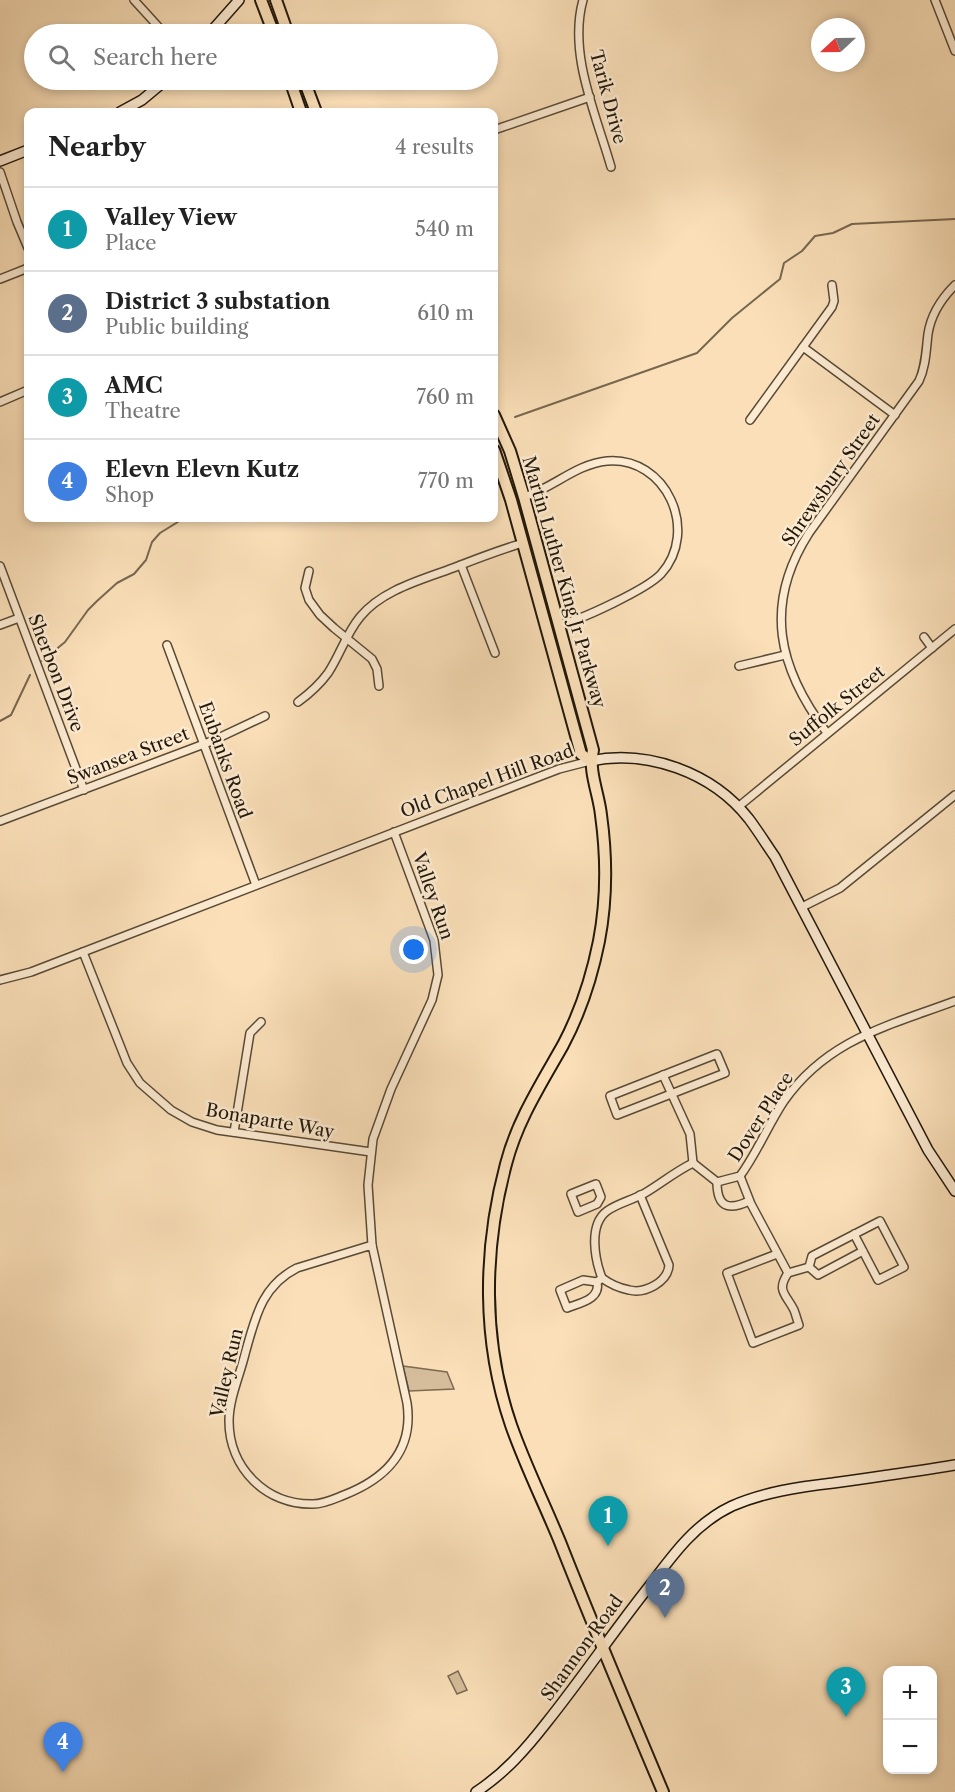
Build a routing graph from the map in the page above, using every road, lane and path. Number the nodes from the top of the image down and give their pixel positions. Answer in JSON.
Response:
{"nodes":[{"id":1,"x":134,"y":0,"type":"edge"},
{"id":2,"x":239,"y":0,"type":"edge"},
{"id":3,"x":261,"y":0,"type":"edge"},
{"id":4,"x":276,"y":0,"type":"edge"},
{"id":5,"x":583,"y":0,"type":"edge"},
{"id":6,"x":934,"y":0,"type":"edge"},
{"id":7,"x":156,"y":24,"type":"edge"},
{"id":8,"x":218,"y":24,"type":"edge"},
{"id":9,"x":270,"y":24,"type":"edge"},
{"id":10,"x":284,"y":24,"type":"edge"},
{"id":11,"x":955,"y":51,"type":"edge"},
{"id":12,"x":154,"y":90,"type":"edge"},
{"id":13,"x":293,"y":90,"type":"edge"},
{"id":14,"x":308,"y":90,"type":"edge"},
{"id":15,"x":591,"y":97,"type":"junction"},
{"id":16,"x":127,"y":108,"type":"edge"},
{"id":17,"x":300,"y":108,"type":"edge"},
{"id":18,"x":314,"y":108,"type":"edge"},
{"id":19,"x":498,"y":129,"type":"edge"},
{"id":20,"x":24,"y":152,"type":"edge"},
{"id":21,"x":0,"y":161,"type":"edge"},
{"id":22,"x":611,"y":166,"type":"dead end"},
{"id":23,"x":0,"y":172,"type":"edge"},
{"id":24,"x":24,"y":239,"type":"edge"},
{"id":25,"x":24,"y":270,"type":"edge"},
{"id":26,"x":0,"y":279,"type":"edge"},
{"id":27,"x":832,"y":285,"type":"dead end"},
{"id":28,"x":955,"y":285,"type":"edge"},
{"id":29,"x":803,"y":347,"type":"junction"},
{"id":30,"x":24,"y":392,"type":"edge"},
{"id":31,"x":0,"y":402,"type":"edge"},
{"id":32,"x":895,"y":415,"type":"junction"},
{"id":33,"x":750,"y":420,"type":"dead end"},
{"id":34,"x":498,"y":424,"type":"edge"},
{"id":35,"x":498,"y":461,"type":"edge"},
{"id":36,"x":524,"y":497,"type":"junction"},
{"id":37,"x":523,"y":543,"type":"junction"},
{"id":38,"x":461,"y":565,"type":"junction"},
{"id":39,"x":0,"y":566,"type":"edge"},
{"id":40,"x":309,"y":571,"type":"dead end"},
{"id":41,"x":19,"y":618,"type":"junction"},
{"id":42,"x":0,"y":625,"type":"edge"},
{"id":43,"x":559,"y":625,"type":"junction"},
{"id":44,"x":955,"y":629,"type":"edge"},
{"id":45,"x":924,"y":637,"type":"dead end"},
{"id":46,"x":346,"y":638,"type":"junction"},
{"id":47,"x":167,"y":645,"type":"dead end"},
{"id":48,"x":932,"y":648,"type":"junction"},
{"id":49,"x":495,"y":653,"type":"dead end"},
{"id":50,"x":785,"y":655,"type":"junction"},
{"id":51,"x":739,"y":666,"type":"dead end"},
{"id":52,"x":379,"y":686,"type":"dead end"},
{"id":53,"x":298,"y":702,"type":"dead end"},
{"id":54,"x":265,"y":716,"type":"dead end"},
{"id":55,"x":827,"y":733,"type":"junction"},
{"id":56,"x":203,"y":744,"type":"junction"},
{"id":57,"x":590,"y":761,"type":"junction"},
{"id":58,"x":84,"y":790,"type":"junction"},
{"id":59,"x":955,"y":795,"type":"edge"},
{"id":60,"x":738,"y":807,"type":"junction"},
{"id":61,"x":0,"y":821,"type":"edge"},
{"id":62,"x":394,"y":832,"type":"junction"},
{"id":63,"x":256,"y":885,"type":"junction"},
{"id":64,"x":802,"y":907,"type":"junction"},
{"id":65,"x":83,"y":952,"type":"junction"},
{"id":66,"x":0,"y":980,"type":"edge"},
{"id":67,"x":955,"y":1001,"type":"edge"},
{"id":68,"x":261,"y":1022,"type":"dead end"},
{"id":69,"x":867,"y":1034,"type":"junction"},
{"id":70,"x":663,"y":1075,"type":"junction"},
{"id":71,"x":671,"y":1094,"type":"junction"},
{"id":72,"x":234,"y":1132,"type":"junction"},
{"id":73,"x":371,"y":1152,"type":"junction"},
{"id":74,"x":693,"y":1163,"type":"junction"},
{"id":75,"x":740,"y":1176,"type":"junction"},
{"id":76,"x":717,"y":1182,"type":"junction"},
{"id":77,"x":955,"y":1191,"type":"edge"},
{"id":78,"x":640,"y":1195,"type":"junction"},
{"id":79,"x":749,"y":1201,"type":"junction"},
{"id":80,"x":597,"y":1204,"type":"junction"},
{"id":81,"x":605,"y":1212,"type":"junction"},
{"id":82,"x":855,"y":1234,"type":"junction"},
{"id":83,"x":372,"y":1245,"type":"junction"},
{"id":84,"x":863,"y":1251,"type":"junction"},
{"id":85,"x":777,"y":1254,"type":"junction"},
{"id":86,"x":809,"y":1267,"type":"junction"},
{"id":87,"x":788,"y":1273,"type":"junction"},
{"id":88,"x":600,"y":1280,"type":"junction"},
{"id":89,"x":955,"y":1465,"type":"edge"},
{"id":90,"x":602,"y":1650,"type":"junction"},
{"id":91,"x":476,"y":1792,"type":"edge"},
{"id":92,"x":663,"y":1792,"type":"edge"}],
"edges":[{"from":1,"to":7,"type":"street"},
{"from":2,"to":8,"type":"street"},
{"from":3,"to":9,"type":"main road"},
{"from":4,"to":10,"type":"main road"},
{"from":5,"to":15,"type":"street","name":"Tarik Drive"},
{"from":6,"to":11,"type":"street"},
{"from":12,"to":16,"type":"street"},
{"from":13,"to":17,"type":"main road"},
{"from":14,"to":18,"type":"main road"},
{"from":15,"to":19,"type":"street"},
{"from":15,"to":22,"type":"street","name":"Tarik Drive"},
{"from":20,"to":21,"type":"street"},
{"from":23,"to":24,"type":"street"},
{"from":25,"to":26,"type":"street"},
{"from":27,"to":29,"type":"street"},
{"from":28,"to":32,"type":"street","name":"Shrewsbury Street"},
{"from":29,"to":32,"type":"street"},
{"from":29,"to":33,"type":"street"},
{"from":30,"to":31,"type":"street"},
{"from":32,"to":50,"type":"street","name":"Shrewsbury Street"},
{"from":34,"to":36,"type":"main road","name":"Martin Luther King Jr Parkway"},
{"from":35,"to":37,"type":"main road","name":"Martin Luther King Jr Parkway"},
{"from":36,"to":43,"type":"main road","name":"Martin Luther King Jr Parkway"},
{"from":36,"to":43,"type":"street"},
{"from":37,"to":38,"type":"street"},
{"from":37,"to":57,"type":"main road","name":"Martin Luther King Jr Parkway"},
{"from":38,"to":46,"type":"street"},
{"from":38,"to":49,"type":"street"},
{"from":39,"to":41,"type":"street","name":"Sherbon Drive"},
{"from":40,"to":46,"type":"street"},
{"from":41,"to":42,"type":"street"},
{"from":41,"to":58,"type":"street","name":"Sherbon Drive"},
{"from":43,"to":57,"type":"main road","name":"Martin Luther King Jr Parkway"},
{"from":44,"to":48,"type":"street","name":"Suffolk Street"},
{"from":45,"to":48,"type":"street"},
{"from":46,"to":52,"type":"street"},
{"from":46,"to":53,"type":"street"},
{"from":47,"to":56,"type":"street","name":"Eubanks Road"},
{"from":48,"to":55,"type":"street","name":"Suffolk Street"},
{"from":50,"to":51,"type":"street"},
{"from":50,"to":55,"type":"street","name":"Shrewsbury Street"},
{"from":54,"to":56,"type":"street","name":"Swansea Street"},
{"from":55,"to":60,"type":"street","name":"Suffolk Street"},
{"from":56,"to":58,"type":"street","name":"Swansea Street"},
{"from":56,"to":63,"type":"street","name":"Eubanks Road"},
{"from":57,"to":60,"type":"street","name":"Old Chapel Hill Road"},
{"from":57,"to":62,"type":"street","name":"Old Chapel Hill Road"},
{"from":57,"to":90,"type":"main road","name":"Martin Luther King Jr Parkway"},
{"from":58,"to":61,"type":"street","name":"Swansea Street"},
{"from":59,"to":64,"type":"street"},
{"from":60,"to":64,"type":"street","name":"Old Chapel Hill Road"},
{"from":62,"to":63,"type":"street","name":"Old Chapel Hill Road"},
{"from":62,"to":73,"type":"street","name":"Valley Run"},
{"from":63,"to":65,"type":"street","name":"Old Chapel Hill Road"},
{"from":64,"to":69,"type":"street","name":"Old Chapel Hill Road"},
{"from":65,"to":66,"type":"street","name":"Old Chapel Hill Road"},
{"from":65,"to":72,"type":"street","name":"Bonaparte Way"},
{"from":67,"to":69,"type":"street","name":"Dover Place"},
{"from":68,"to":72,"type":"street"},
{"from":69,"to":75,"type":"street","name":"Dover Place"},
{"from":69,"to":77,"type":"street","name":"Old Chapel Hill Road"},
{"from":70,"to":71,"type":"street"},
{"from":70,"to":71,"type":"street"},
{"from":70,"to":71,"type":"street"},
{"from":71,"to":74,"type":"street"},
{"from":72,"to":73,"type":"street","name":"Bonaparte Way"},
{"from":73,"to":83,"type":"street","name":"Valley Run"},
{"from":74,"to":76,"type":"street","name":"Dover Place"},
{"from":74,"to":78,"type":"street"},
{"from":75,"to":76,"type":"street","name":"Dover Place"},
{"from":75,"to":79,"type":"street","name":"Dover Place"},
{"from":76,"to":79,"type":"street","name":"Dover Place"},
{"from":78,"to":81,"type":"street"},
{"from":78,"to":88,"type":"street"},
{"from":79,"to":85,"type":"street","name":"Dover Place"},
{"from":80,"to":80,"type":"street"},
{"from":80,"to":81,"type":"street"},
{"from":81,"to":88,"type":"street"},
{"from":82,"to":84,"type":"street"},
{"from":82,"to":84,"type":"street"},
{"from":82,"to":86,"type":"street"},
{"from":83,"to":83,"type":"street","name":"Valley Run"},
{"from":84,"to":86,"type":"street"},
{"from":85,"to":87,"type":"street","name":"Dover Place"},
{"from":85,"to":87,"type":"street"},
{"from":86,"to":87,"type":"street"},
{"from":88,"to":88,"type":"street"},
{"from":89,"to":90,"type":"street","name":"Shannon Road"},
{"from":90,"to":91,"type":"street","name":"Shannon Road"},
{"from":90,"to":92,"type":"main road","name":"Martin Luther King Jr Parkway"}]}
